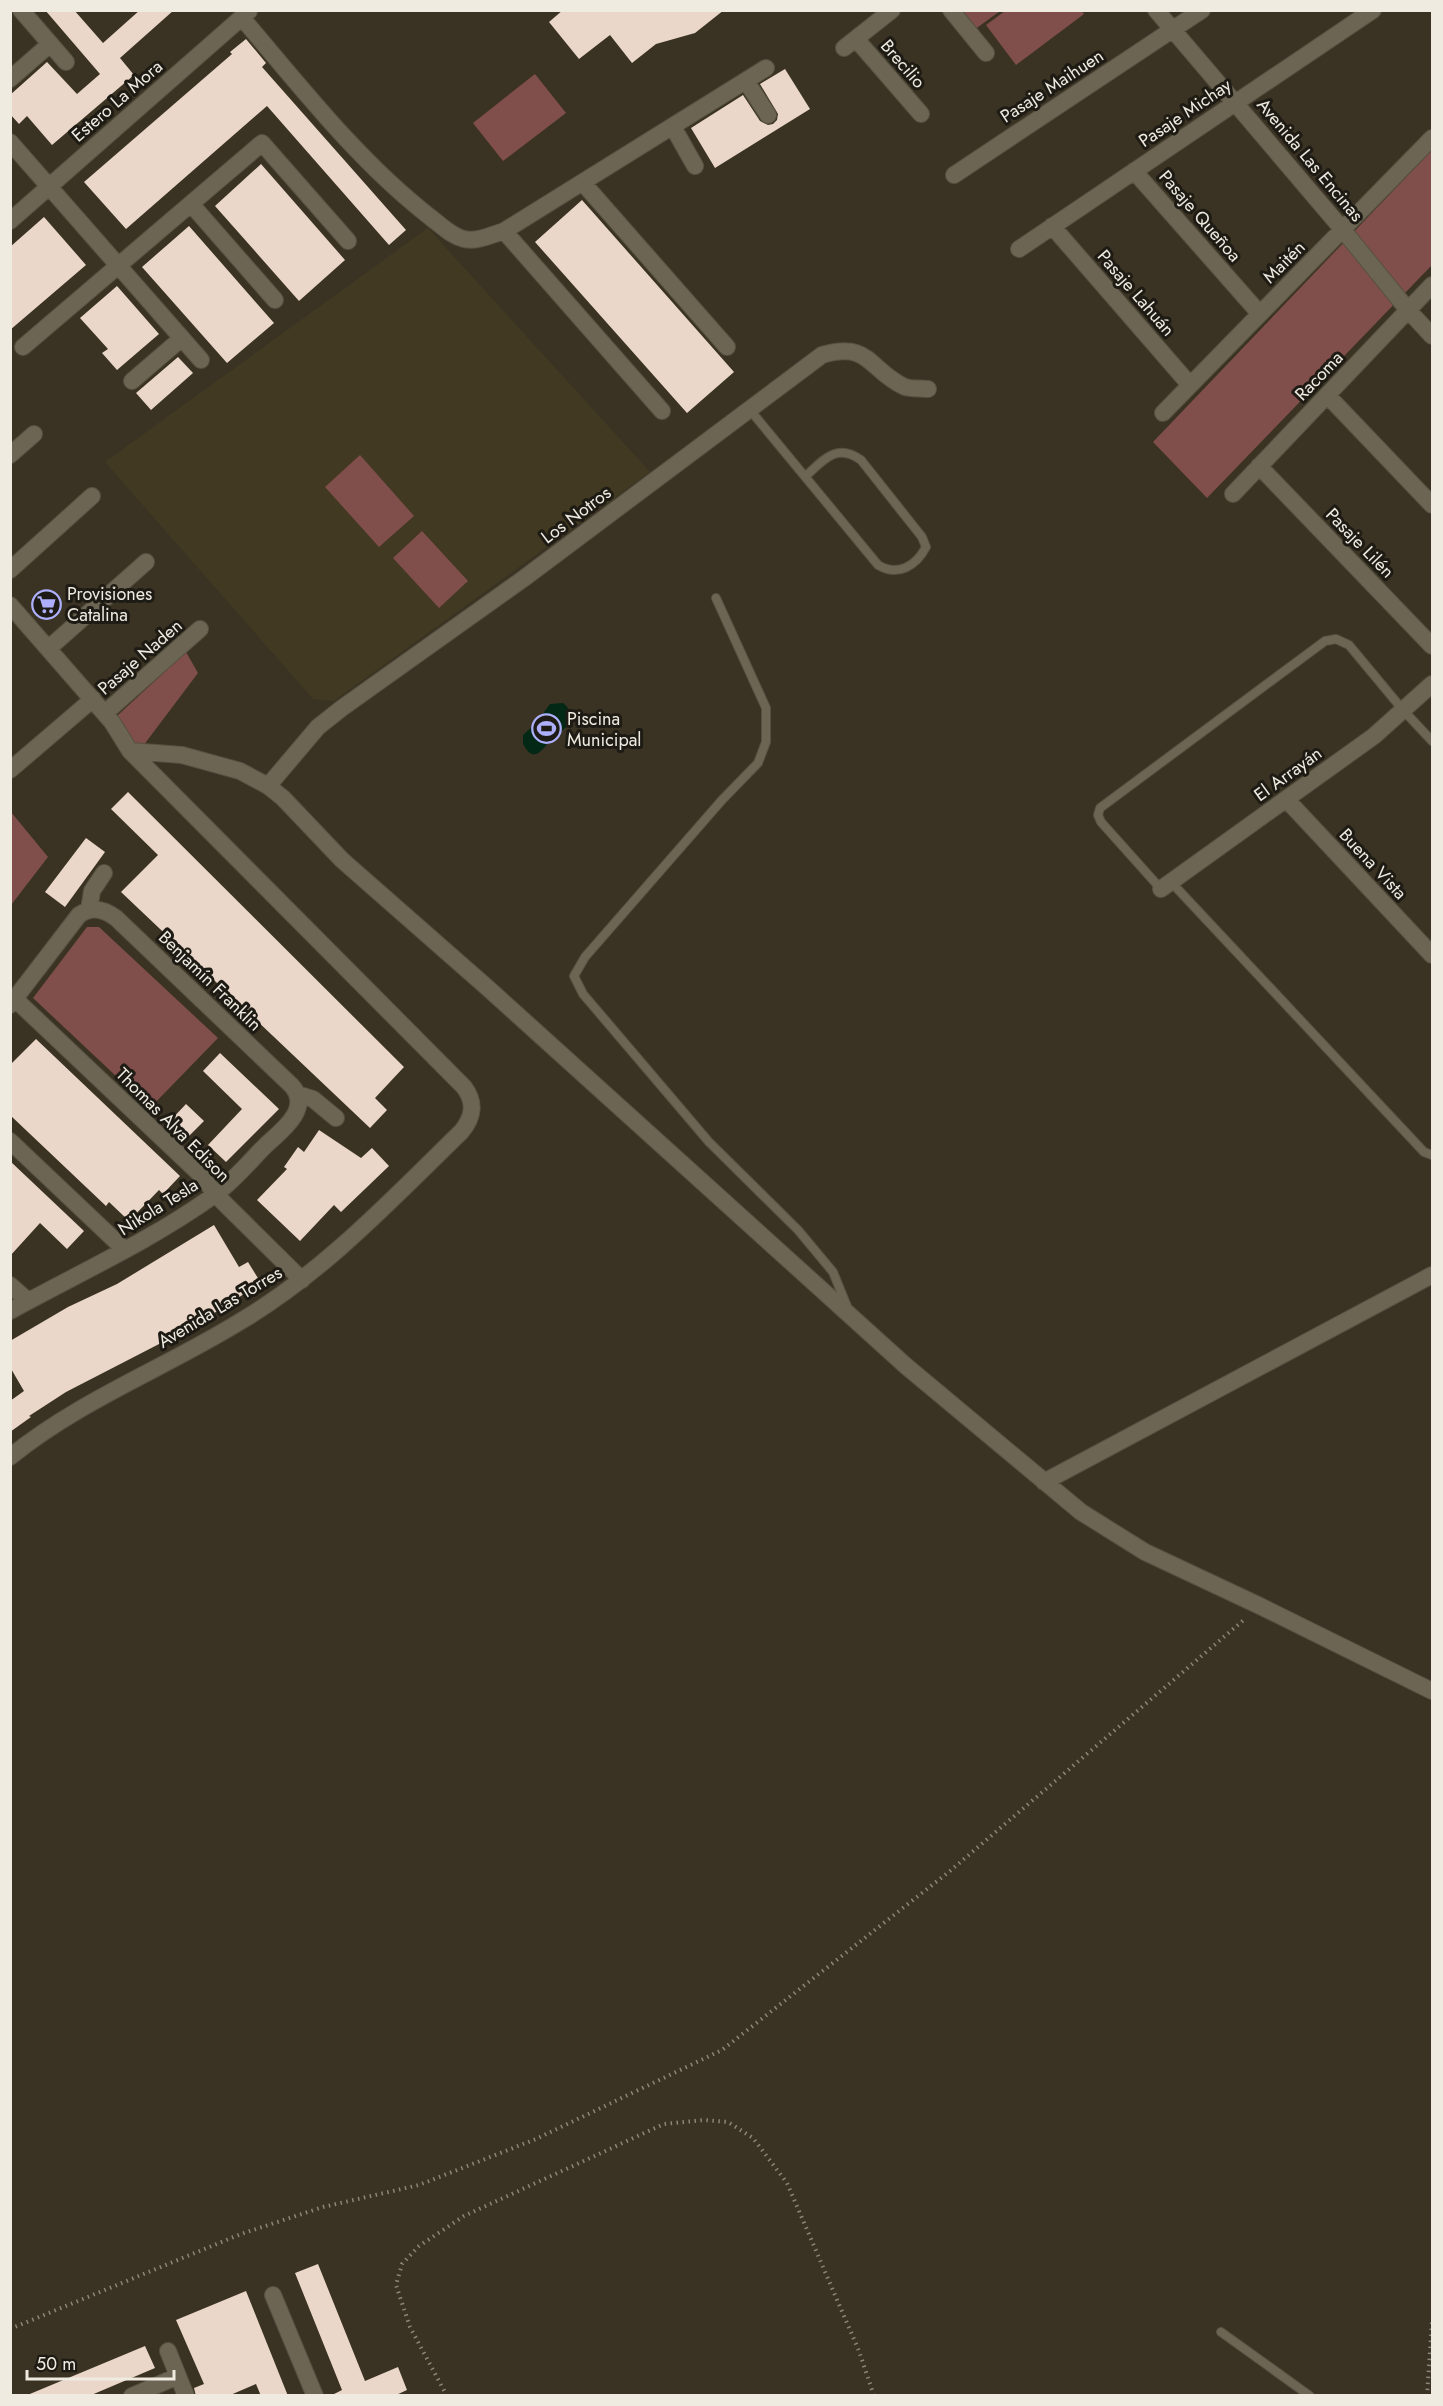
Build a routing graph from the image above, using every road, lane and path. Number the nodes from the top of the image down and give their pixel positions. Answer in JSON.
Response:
{"nodes":[{"id":1,"x":21,"y":10,"type":"edge"},
{"id":2,"x":892,"y":10,"type":"edge"},
{"id":3,"x":951,"y":10,"type":"edge"},
{"id":4,"x":1156,"y":10,"type":"edge"},
{"id":5,"x":1202,"y":10,"type":"edge"},
{"id":6,"x":1373,"y":10,"type":"edge"},
{"id":7,"x":246,"y":14,"type":"edge"},
{"id":8,"x":1173,"y":30,"type":"junction"},
{"id":9,"x":50,"y":44,"type":"junction"},
{"id":10,"x":986,"y":52,"type":"dead end"},
{"id":11,"x":66,"y":63,"type":"dead end"},
{"id":12,"x":766,"y":68,"type":"dead end"},
{"id":13,"x":10,"y":79,"type":"edge"},
{"id":14,"x":746,"y":81,"type":"junction"},
{"id":15,"x":1236,"y":103,"type":"junction"},
{"id":16,"x":921,"y":114,"type":"dead end"},
{"id":17,"x":768,"y":115,"type":"dead end"},
{"id":18,"x":673,"y":127,"type":"junction"},
{"id":19,"x":1432,"y":138,"type":"edge"},
{"id":20,"x":10,"y":142,"type":"edge"},
{"id":21,"x":695,"y":166,"type":"dead end"},
{"id":22,"x":1134,"y":171,"type":"junction"},
{"id":23,"x":954,"y":175,"type":"dead end"},
{"id":24,"x":583,"y":183,"type":"junction"},
{"id":25,"x":49,"y":187,"type":"junction"},
{"id":26,"x":191,"y":204,"type":"junction"},
{"id":27,"x":10,"y":221,"type":"edge"},
{"id":28,"x":1052,"y":226,"type":"junction"},
{"id":29,"x":1343,"y":230,"type":"junction"},
{"id":30,"x":504,"y":231,"type":"junction"},
{"id":31,"x":348,"y":241,"type":"dead end"},
{"id":32,"x":1019,"y":249,"type":"dead end"},
{"id":33,"x":118,"y":266,"type":"junction"},
{"id":34,"x":1432,"y":285,"type":"edge"},
{"id":35,"x":275,"y":300,"type":"dead end"},
{"id":36,"x":1408,"y":310,"type":"junction"},
{"id":37,"x":1260,"y":314,"type":"junction"},
{"id":38,"x":1432,"y":336,"type":"edge"},
{"id":39,"x":182,"y":338,"type":"junction"},
{"id":40,"x":23,"y":347,"type":"dead end"},
{"id":41,"x":727,"y":347,"type":"dead end"},
{"id":42,"x":201,"y":360,"type":"dead end"},
{"id":43,"x":132,"y":381,"type":"dead end"},
{"id":44,"x":1190,"y":385,"type":"junction"},
{"id":45,"x":928,"y":389,"type":"dead end"},
{"id":46,"x":1327,"y":395,"type":"junction"},
{"id":47,"x":750,"y":410,"type":"junction"},
{"id":48,"x":662,"y":411,"type":"dead end"},
{"id":49,"x":1163,"y":413,"type":"dead end"},
{"id":50,"x":34,"y":434,"type":"dead end"},
{"id":51,"x":10,"y":455,"type":"edge"},
{"id":52,"x":1259,"y":466,"type":"junction"},
{"id":53,"x":806,"y":476,"type":"junction"},
{"id":54,"x":1233,"y":495,"type":"dead end"},
{"id":55,"x":92,"y":496,"type":"dead end"},
{"id":56,"x":1432,"y":505,"type":"edge"},
{"id":57,"x":146,"y":562,"type":"dead end"},
{"id":58,"x":10,"y":570,"type":"edge"},
{"id":59,"x":716,"y":598,"type":"dead end"},
{"id":60,"x":10,"y":604,"type":"edge"},
{"id":61,"x":200,"y":629,"type":"dead end"},
{"id":62,"x":1432,"y":646,"type":"edge"},
{"id":63,"x":49,"y":648,"type":"junction"},
{"id":64,"x":1432,"y":684,"type":"edge"},
{"id":65,"x":93,"y":699,"type":"junction"},
{"id":66,"x":1403,"y":710,"type":"junction"},
{"id":67,"x":105,"y":713,"type":"junction"},
{"id":68,"x":1432,"y":741,"type":"edge"},
{"id":69,"x":130,"y":751,"type":"junction"},
{"id":70,"x":11,"y":769,"type":"edge"},
{"id":71,"x":268,"y":786,"type":"junction"},
{"id":72,"x":1286,"y":799,"type":"junction"},
{"id":73,"x":104,"y":873,"type":"dead end"},
{"id":74,"x":1166,"y":885,"type":"junction"},
{"id":75,"x":89,"y":910,"type":"junction"},
{"id":76,"x":1432,"y":955,"type":"edge"},
{"id":77,"x":13,"y":1002,"type":"edge"},
{"id":78,"x":298,"y":1098,"type":"junction"},
{"id":79,"x":336,"y":1118,"type":"dead end"},
{"id":80,"x":10,"y":1142,"type":"edge"},
{"id":81,"x":1432,"y":1155,"type":"edge"},
{"id":82,"x":215,"y":1194,"type":"junction"},
{"id":83,"x":125,"y":1250,"type":"junction"},
{"id":84,"x":1432,"y":1275,"type":"edge"},
{"id":85,"x":302,"y":1280,"type":"junction"},
{"id":86,"x":10,"y":1285,"type":"edge"},
{"id":87,"x":28,"y":1301,"type":"junction"},
{"id":88,"x":10,"y":1311,"type":"edge"},
{"id":89,"x":850,"y":1315,"type":"junction"},
{"id":90,"x":10,"y":1457,"type":"edge"},
{"id":91,"x":1044,"y":1482,"type":"junction"},
{"id":92,"x":1260,"y":1606,"type":"junction"},
{"id":93,"x":1432,"y":1691,"type":"edge"},
{"id":94,"x":273,"y":2295,"type":"dead end"},
{"id":95,"x":1432,"y":2322,"type":"edge"},
{"id":96,"x":10,"y":2329,"type":"edge"},
{"id":97,"x":1221,"y":2332,"type":"dead end"},
{"id":98,"x":168,"y":2351,"type":"dead end"},
{"id":99,"x":178,"y":2376,"type":"junction"},
{"id":100,"x":132,"y":2396,"type":"edge"},
{"id":101,"x":186,"y":2396,"type":"edge"},
{"id":102,"x":315,"y":2396,"type":"edge"},
{"id":103,"x":447,"y":2396,"type":"edge"},
{"id":104,"x":874,"y":2396,"type":"edge"},
{"id":105,"x":1310,"y":2396,"type":"edge"},
{"id":106,"x":1427,"y":2396,"type":"edge"}],
"edges":[{"from":1,"to":9,"type":"street"},
{"from":2,"to":16,"type":"street","name":"Brecilio"},
{"from":3,"to":10,"type":"street"},
{"from":4,"to":8,"type":"street","name":"Avenida Las Encinas"},
{"from":5,"to":8,"type":"street","name":"Pasaje Maihuen"},
{"from":6,"to":15,"type":"street","name":"Pasaje Michay"},
{"from":7,"to":25,"type":"street","name":"Estero La Mora"},
{"from":7,"to":30,"type":"street"},
{"from":8,"to":15,"type":"street","name":"Avenida Las Encinas"},
{"from":8,"to":23,"type":"street","name":"Pasaje Maihuen"},
{"from":9,"to":11,"type":"street"},
{"from":9,"to":13,"type":"street"},
{"from":12,"to":14,"type":"street"},
{"from":14,"to":17,"type":"street"},
{"from":14,"to":18,"type":"street"},
{"from":15,"to":22,"type":"street","name":"Pasaje Michay"},
{"from":15,"to":29,"type":"street","name":"Avenida Las Encinas"},
{"from":18,"to":21,"type":"street"},
{"from":18,"to":24,"type":"street"},
{"from":19,"to":29,"type":"street","name":"Maitén"},
{"from":20,"to":25,"type":"street"},
{"from":22,"to":28,"type":"street","name":"Pasaje Michay"},
{"from":22,"to":37,"type":"street","name":"Pasaje Queñoa"},
{"from":24,"to":30,"type":"street"},
{"from":24,"to":41,"type":"street"},
{"from":25,"to":27,"type":"street","name":"Estero La Mora"},
{"from":25,"to":33,"type":"street"},
{"from":26,"to":31,"type":"street"},
{"from":26,"to":33,"type":"street"},
{"from":26,"to":35,"type":"street"},
{"from":28,"to":32,"type":"street","name":"Pasaje Michay"},
{"from":28,"to":44,"type":"street","name":"Pasaje Lahuán"},
{"from":29,"to":36,"type":"street","name":"Avenida Las Encinas"},
{"from":29,"to":37,"type":"street","name":"Maitén"},
{"from":30,"to":48,"type":"street"},
{"from":33,"to":39,"type":"street"},
{"from":33,"to":40,"type":"street"},
{"from":34,"to":36,"type":"street","name":"Racoma"},
{"from":36,"to":38,"type":"street","name":"Avenida Las Encinas"},
{"from":36,"to":46,"type":"street","name":"Racoma"},
{"from":37,"to":44,"type":"street","name":"Maitén"},
{"from":39,"to":42,"type":"street"},
{"from":39,"to":43,"type":"street"},
{"from":44,"to":49,"type":"street","name":"Maitén"},
{"from":45,"to":47,"type":"street","name":"Los Notros"},
{"from":46,"to":52,"type":"street","name":"Racoma"},
{"from":46,"to":56,"type":"street"},
{"from":47,"to":53,"type":"lane"},
{"from":47,"to":71,"type":"street","name":"Los Notros"},
{"from":50,"to":51,"type":"street"},
{"from":52,"to":54,"type":"street","name":"Racoma"},
{"from":52,"to":62,"type":"street","name":"Pasaje Lilén"},
{"from":53,"to":53,"type":"lane"},
{"from":55,"to":58,"type":"street"},
{"from":57,"to":63,"type":"street"},
{"from":59,"to":89,"type":"lane"},
{"from":60,"to":63,"type":"street"},
{"from":61,"to":67,"type":"street","name":"Pasaje Naden"},
{"from":63,"to":65,"type":"street"},
{"from":64,"to":66,"type":"street","name":"El Arrayán"},
{"from":65,"to":67,"type":"street"},
{"from":65,"to":70,"type":"street"},
{"from":66,"to":68,"type":"lane"},
{"from":66,"to":72,"type":"street","name":"El Arrayán"},
{"from":66,"to":74,"type":"lane"},
{"from":67,"to":69,"type":"street"},
{"from":69,"to":71,"type":"street"},
{"from":69,"to":85,"type":"street","name":"Avenida Las Torres"},
{"from":71,"to":89,"type":"street"},
{"from":72,"to":74,"type":"street","name":"El Arrayán"},
{"from":72,"to":76,"type":"street","name":"Buena Vista"},
{"from":73,"to":75,"type":"street"},
{"from":74,"to":81,"type":"lane"},
{"from":75,"to":77,"type":"street"},
{"from":75,"to":78,"type":"street","name":"Benjamín Franklin"},
{"from":77,"to":82,"type":"street","name":"Thomas Alva Edison"},
{"from":78,"to":79,"type":"street","name":"Benjamín Franklin"},
{"from":78,"to":82,"type":"street","name":"Nikola Tesla"},
{"from":80,"to":83,"type":"street"},
{"from":82,"to":83,"type":"street","name":"Nikola Tesla"},
{"from":82,"to":85,"type":"street","name":"Thomas Alva Edison"},
{"from":83,"to":87,"type":"street","name":"Nikola Tesla"},
{"from":84,"to":91,"type":"street"},
{"from":85,"to":90,"type":"street","name":"Avenida Las Torres"},
{"from":86,"to":87,"type":"street"},
{"from":87,"to":88,"type":"street","name":"Nikola Tesla"},
{"from":89,"to":91,"type":"street"},
{"from":91,"to":92,"type":"street"},
{"from":92,"to":93,"type":"street"},
{"from":92,"to":96,"type":"path"},
{"from":94,"to":102,"type":"street"},
{"from":95,"to":106,"type":"path"},
{"from":97,"to":105,"type":"lane"},
{"from":98,"to":99,"type":"street"},
{"from":99,"to":100,"type":"street"},
{"from":99,"to":101,"type":"street"},
{"from":103,"to":104,"type":"path"}]}
